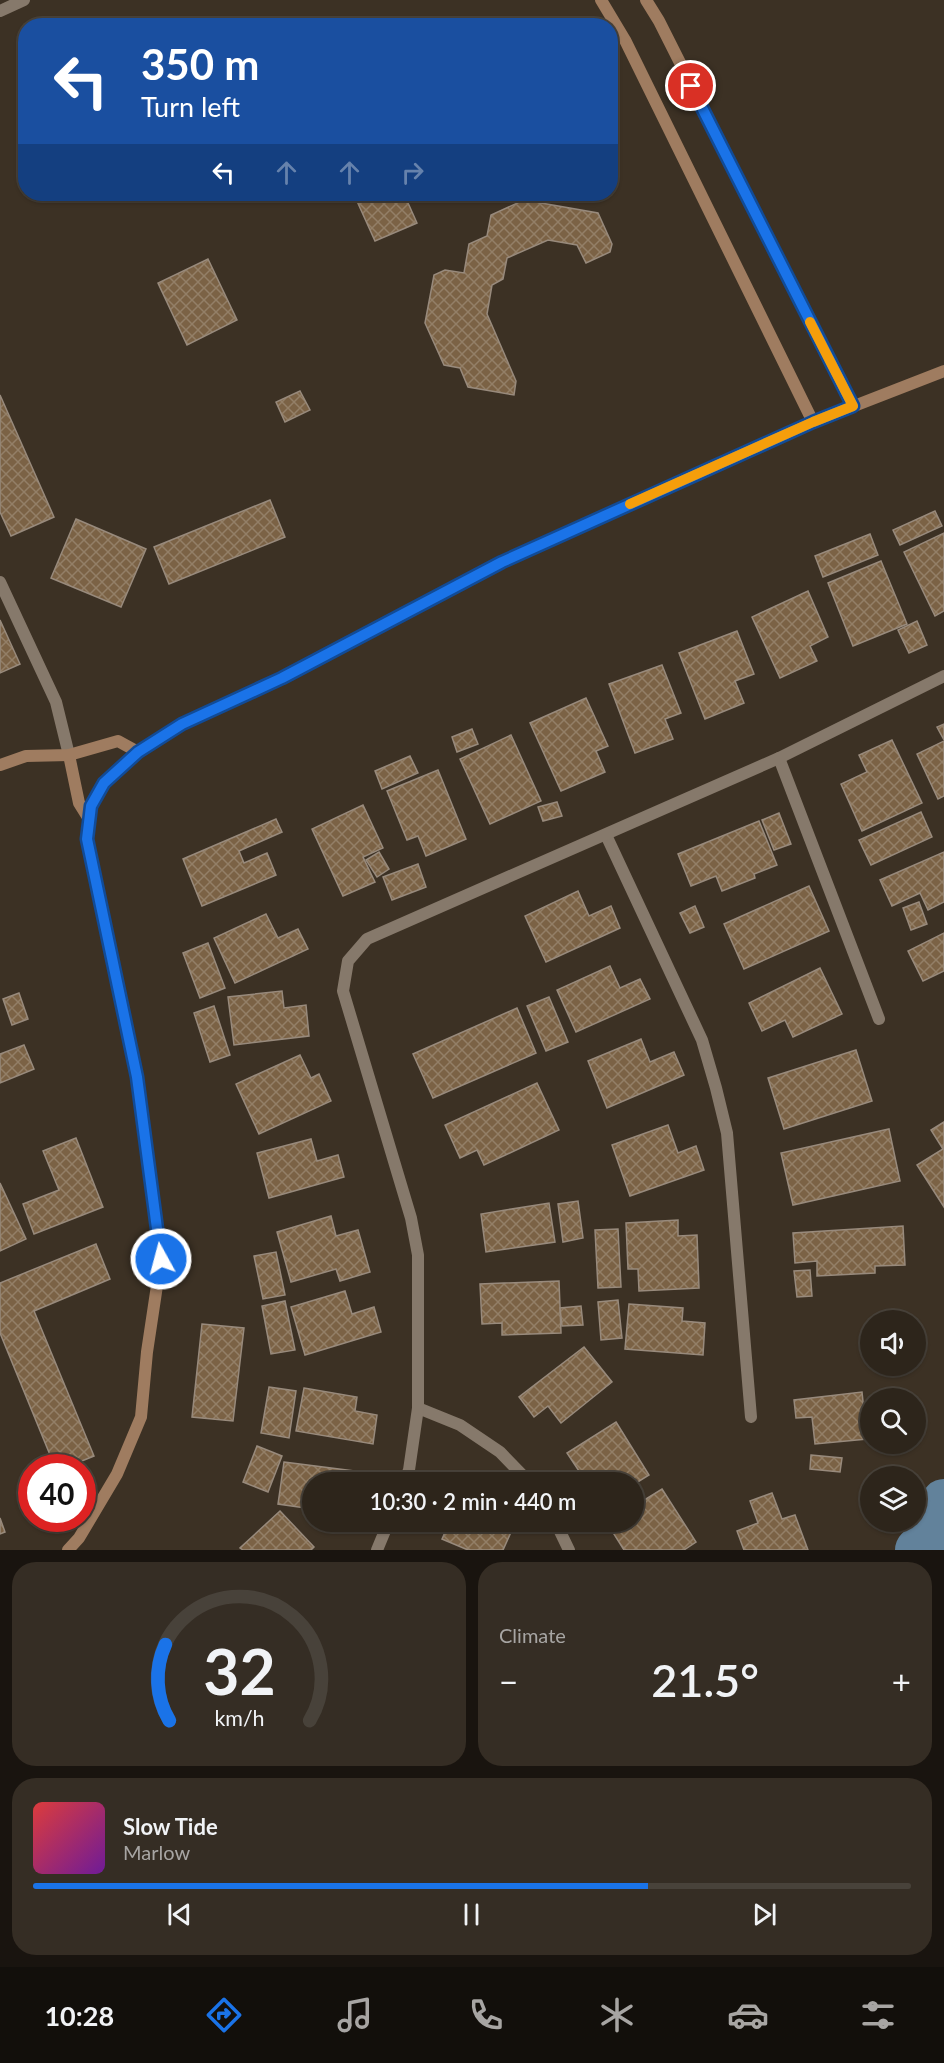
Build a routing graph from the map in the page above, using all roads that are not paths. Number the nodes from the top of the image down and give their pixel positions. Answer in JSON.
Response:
{"nodes":[{"id":1,"x":24,"y":0,"type":"edge"},
{"id":2,"x":602,"y":0,"type":"edge"},
{"id":3,"x":646,"y":0,"type":"edge"},
{"id":4,"x":0,"y":12,"type":"edge"},
{"id":5,"x":612,"y":18,"type":"edge"},
{"id":6,"x":618,"y":28,"type":"edge"},
{"id":7,"x":944,"y":371,"type":"edge"},
{"id":8,"x":853,"y":406,"type":"junction"},
{"id":9,"x":813,"y":422,"type":"junction"},
{"id":10,"x":0,"y":582,"type":"edge"},
{"id":11,"x":944,"y":676,"type":"edge"},
{"id":12,"x":138,"y":752,"type":"junction"},
{"id":13,"x":69,"y":755,"type":"junction"},
{"id":14,"x":779,"y":758,"type":"junction"},
{"id":15,"x":0,"y":765,"type":"edge"},
{"id":16,"x":89,"y":819,"type":"junction"},
{"id":17,"x":606,"y":835,"type":"junction"},
{"id":18,"x":879,"y":1020,"type":"dead end"},
{"id":19,"x":418,"y":1408,"type":"junction"},
{"id":20,"x":751,"y":1417,"type":"dead end"},
{"id":21,"x":408,"y":1472,"type":"edge"},
{"id":22,"x":519,"y":1472,"type":"edge"},
{"id":23,"x":384,"y":1532,"type":"edge"},
{"id":24,"x":560,"y":1532,"type":"edge"},
{"id":25,"x":68,"y":1550,"type":"edge"},
{"id":26,"x":377,"y":1550,"type":"edge"},
{"id":27,"x":569,"y":1550,"type":"edge"}],
"edges":[{"from":1,"to":4,"type":"street"},
{"from":2,"to":5,"type":"street"},
{"from":3,"to":8,"type":"street"},
{"from":6,"to":9,"type":"street"},
{"from":7,"to":8,"type":"street"},
{"from":8,"to":9,"type":"street"},
{"from":9,"to":12,"type":"street"},
{"from":10,"to":13,"type":"street"},
{"from":11,"to":14,"type":"street"},
{"from":12,"to":13,"type":"street"},
{"from":12,"to":16,"type":"street"},
{"from":13,"to":15,"type":"street"},
{"from":13,"to":16,"type":"street"},
{"from":14,"to":17,"type":"street"},
{"from":14,"to":18,"type":"street"},
{"from":16,"to":25,"type":"street"},
{"from":17,"to":19,"type":"street"},
{"from":17,"to":20,"type":"street"},
{"from":19,"to":21,"type":"street"},
{"from":19,"to":22,"type":"street"},
{"from":23,"to":26,"type":"street"},
{"from":24,"to":27,"type":"street"}]}
